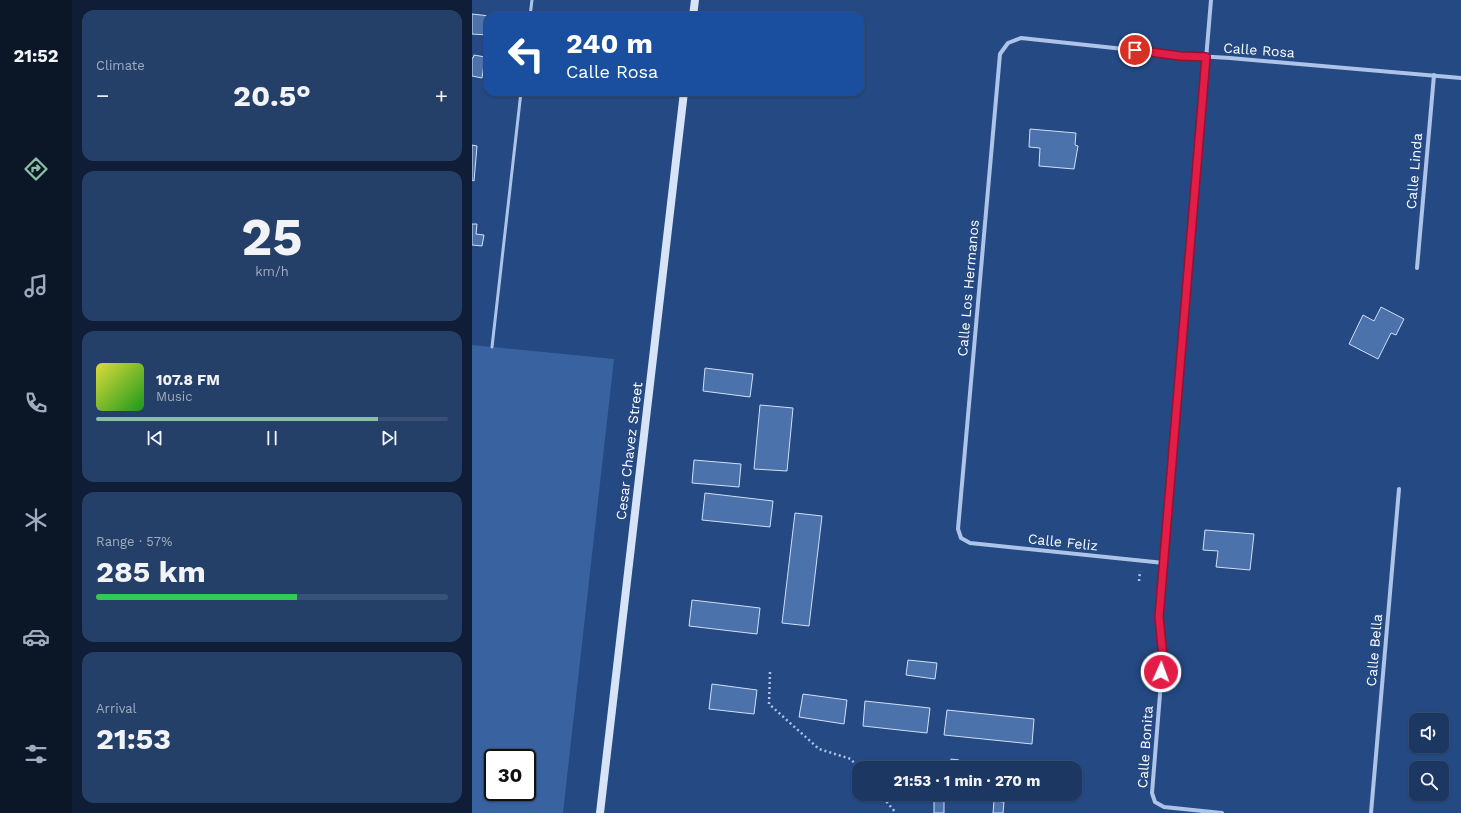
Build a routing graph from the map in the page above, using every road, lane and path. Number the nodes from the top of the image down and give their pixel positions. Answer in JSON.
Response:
{"nodes":[{"id":1,"x":532,"y":0,"type":"edge"},
{"id":2,"x":695,"y":0,"type":"edge"},
{"id":3,"x":1211,"y":0,"type":"edge"},
{"id":4,"x":530,"y":12,"type":"edge"},
{"id":5,"x":694,"y":12,"type":"edge"},
{"id":6,"x":1008,"y":43,"type":"joint"},
{"id":7,"x":1206,"y":57,"type":"junction"},
{"id":8,"x":1434,"y":75,"type":"junction"},
{"id":9,"x":1461,"y":78,"type":"edge"},
{"id":10,"x":521,"y":96,"type":"edge"},
{"id":11,"x":684,"y":96,"type":"edge"},
{"id":12,"x":1417,"y":268,"type":"dead end"},
{"id":13,"x":492,"y":347,"type":"dead end"},
{"id":14,"x":1399,"y":489,"type":"dead end"},
{"id":15,"x":961,"y":538,"type":"joint"},
{"id":16,"x":1164,"y":563,"type":"junction"},
{"id":17,"x":770,"y":672,"type":"dead end"},
{"id":18,"x":852,"y":761,"type":"edge"},
{"id":19,"x":886,"y":801,"type":"edge"},
{"id":20,"x":600,"y":813,"type":"edge"},
{"id":21,"x":896,"y":813,"type":"edge"},
{"id":22,"x":1222,"y":813,"type":"edge"},
{"id":23,"x":1371,"y":813,"type":"edge"}],
"edges":[{"from":1,"to":4,"type":"lane"},
{"from":2,"to":5,"type":"main road"},
{"from":3,"to":7,"type":"street","name":"Calle Bonita"},
{"from":6,"to":7,"type":"street","name":"Calle Rosa"},
{"from":6,"to":15,"type":"street","name":"Calle Los Hermanos"},
{"from":7,"to":8,"type":"street","name":"Calle Rosa"},
{"from":7,"to":16,"type":"street","name":"Calle Bonita"},
{"from":8,"to":9,"type":"street","name":"Calle Rosa"},
{"from":8,"to":12,"type":"street","name":"Calle Linda"},
{"from":10,"to":13,"type":"lane"},
{"from":11,"to":20,"type":"main road","name":"Cesar Chavez Street"},
{"from":14,"to":23,"type":"street","name":"Calle Bella"},
{"from":15,"to":16,"type":"street","name":"Calle Feliz"},
{"from":16,"to":22,"type":"street","name":"Calle Bonita"},
{"from":17,"to":18,"type":"path"},
{"from":19,"to":21,"type":"path"}]}
